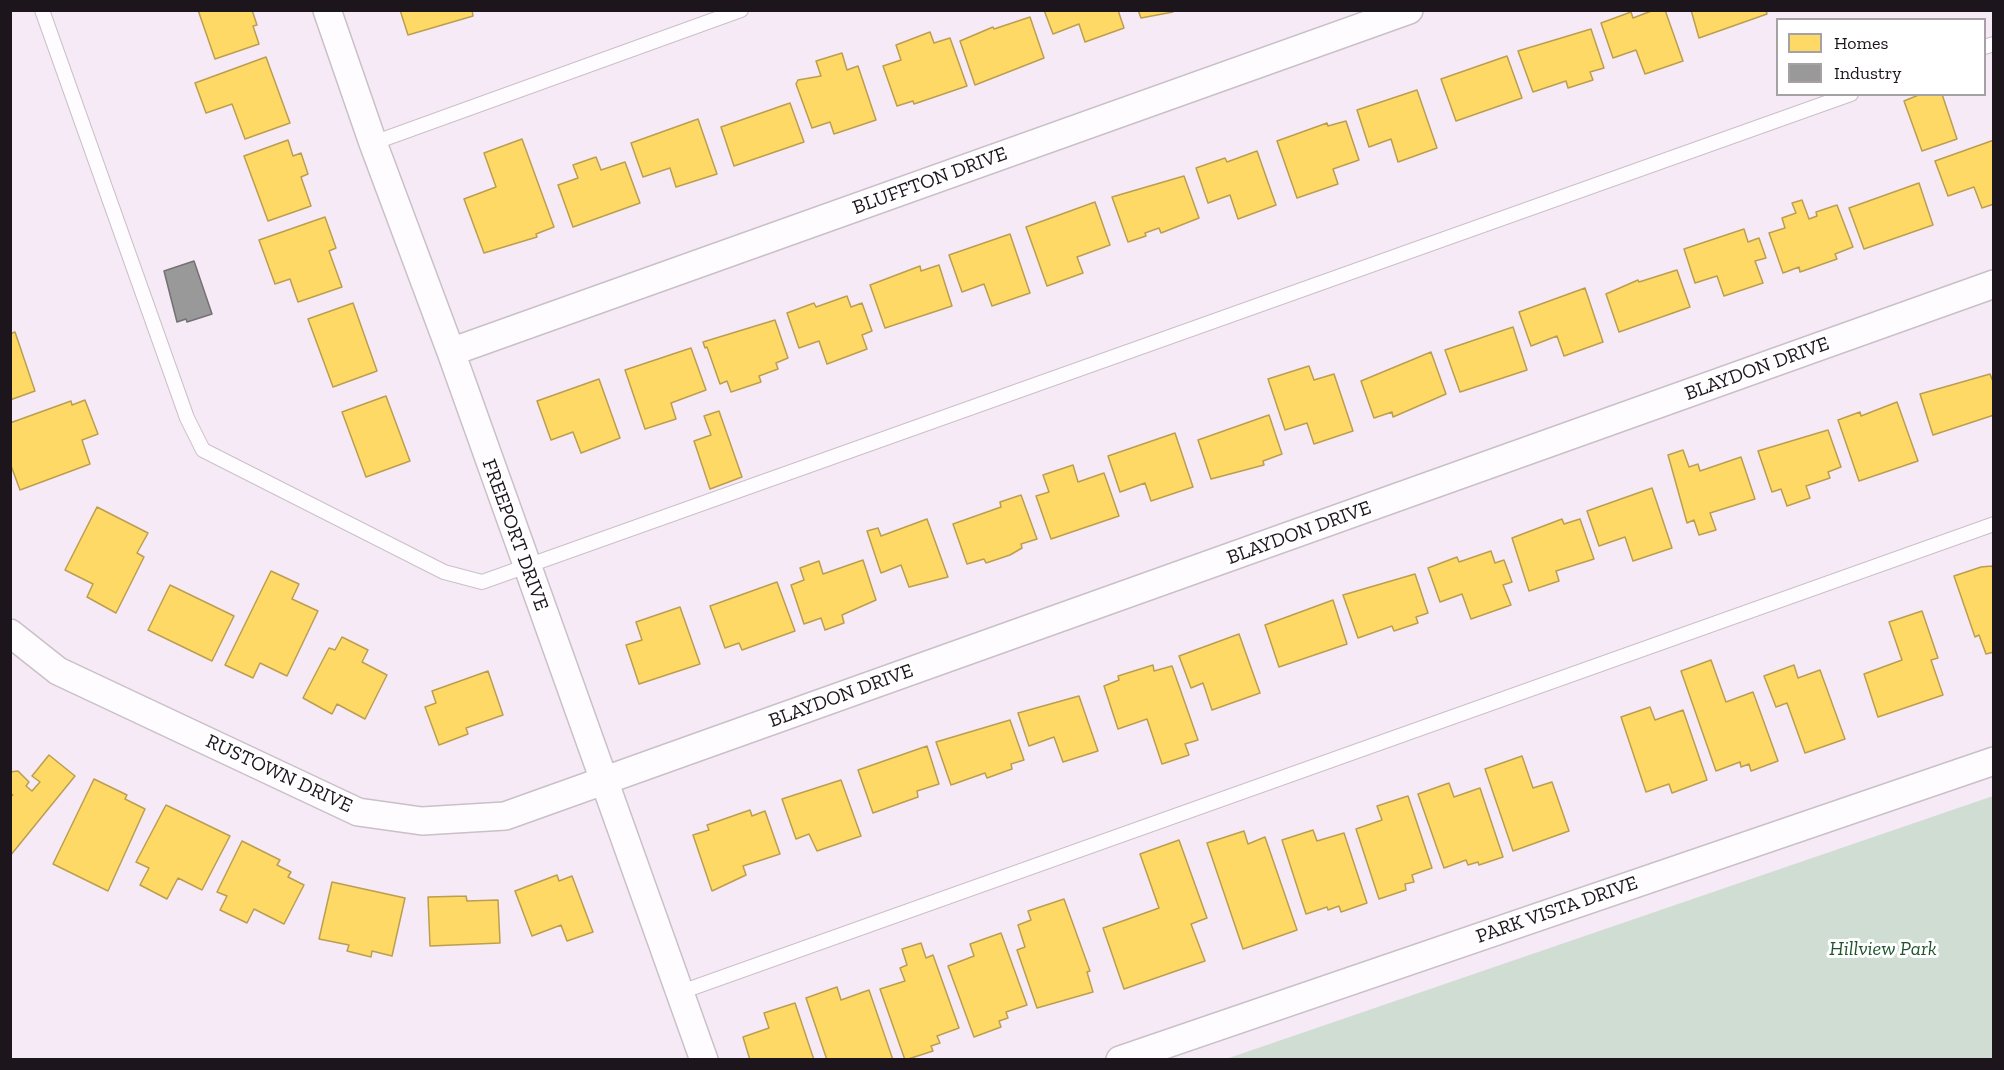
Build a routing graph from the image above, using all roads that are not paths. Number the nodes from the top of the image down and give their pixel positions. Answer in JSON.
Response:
{"nodes":[{"id":1,"x":42,"y":10,"type":"edge"},
{"id":2,"x":327,"y":10,"type":"edge"},
{"id":3,"x":741,"y":10,"type":"edge"},
{"id":4,"x":1409,"y":10,"type":"edge"},
{"id":5,"x":1845,"y":96,"type":"edge"},
{"id":6,"x":373,"y":143,"type":"junction"},
{"id":7,"x":1994,"y":284,"type":"edge"},
{"id":8,"x":451,"y":352,"type":"junction"},
{"id":9,"x":1994,"y":524,"type":"edge"},
{"id":10,"x":526,"y":566,"type":"junction"},
{"id":11,"x":10,"y":633,"type":"edge"},
{"id":12,"x":1994,"y":760,"type":"edge"},
{"id":13,"x":604,"y":781,"type":"junction"},
{"id":14,"x":681,"y":992,"type":"junction"},
{"id":15,"x":704,"y":1059,"type":"edge"},
{"id":16,"x":1120,"y":1059,"type":"edge"}],
"edges":[{"from":1,"to":10,"type":"lane"},
{"from":2,"to":6,"type":"street","name":"FREEPORT DRIVE"},
{"from":3,"to":6,"type":"lane"},
{"from":4,"to":8,"type":"street","name":"BLUFFTON DRIVE"},
{"from":5,"to":10,"type":"lane"},
{"from":6,"to":8,"type":"street","name":"FREEPORT DRIVE"},
{"from":7,"to":13,"type":"street","name":"BLAYDON DRIVE"},
{"from":8,"to":10,"type":"street","name":"FREEPORT DRIVE"},
{"from":9,"to":14,"type":"lane"},
{"from":10,"to":13,"type":"street","name":"FREEPORT DRIVE"},
{"from":11,"to":13,"type":"street","name":"RUSTOWN DRIVE"},
{"from":12,"to":16,"type":"street","name":"PARK VISTA DRIVE"},
{"from":13,"to":14,"type":"street","name":"FREEPORT DRIVE"},
{"from":14,"to":15,"type":"street","name":"FREEPORT DRIVE"}]}
